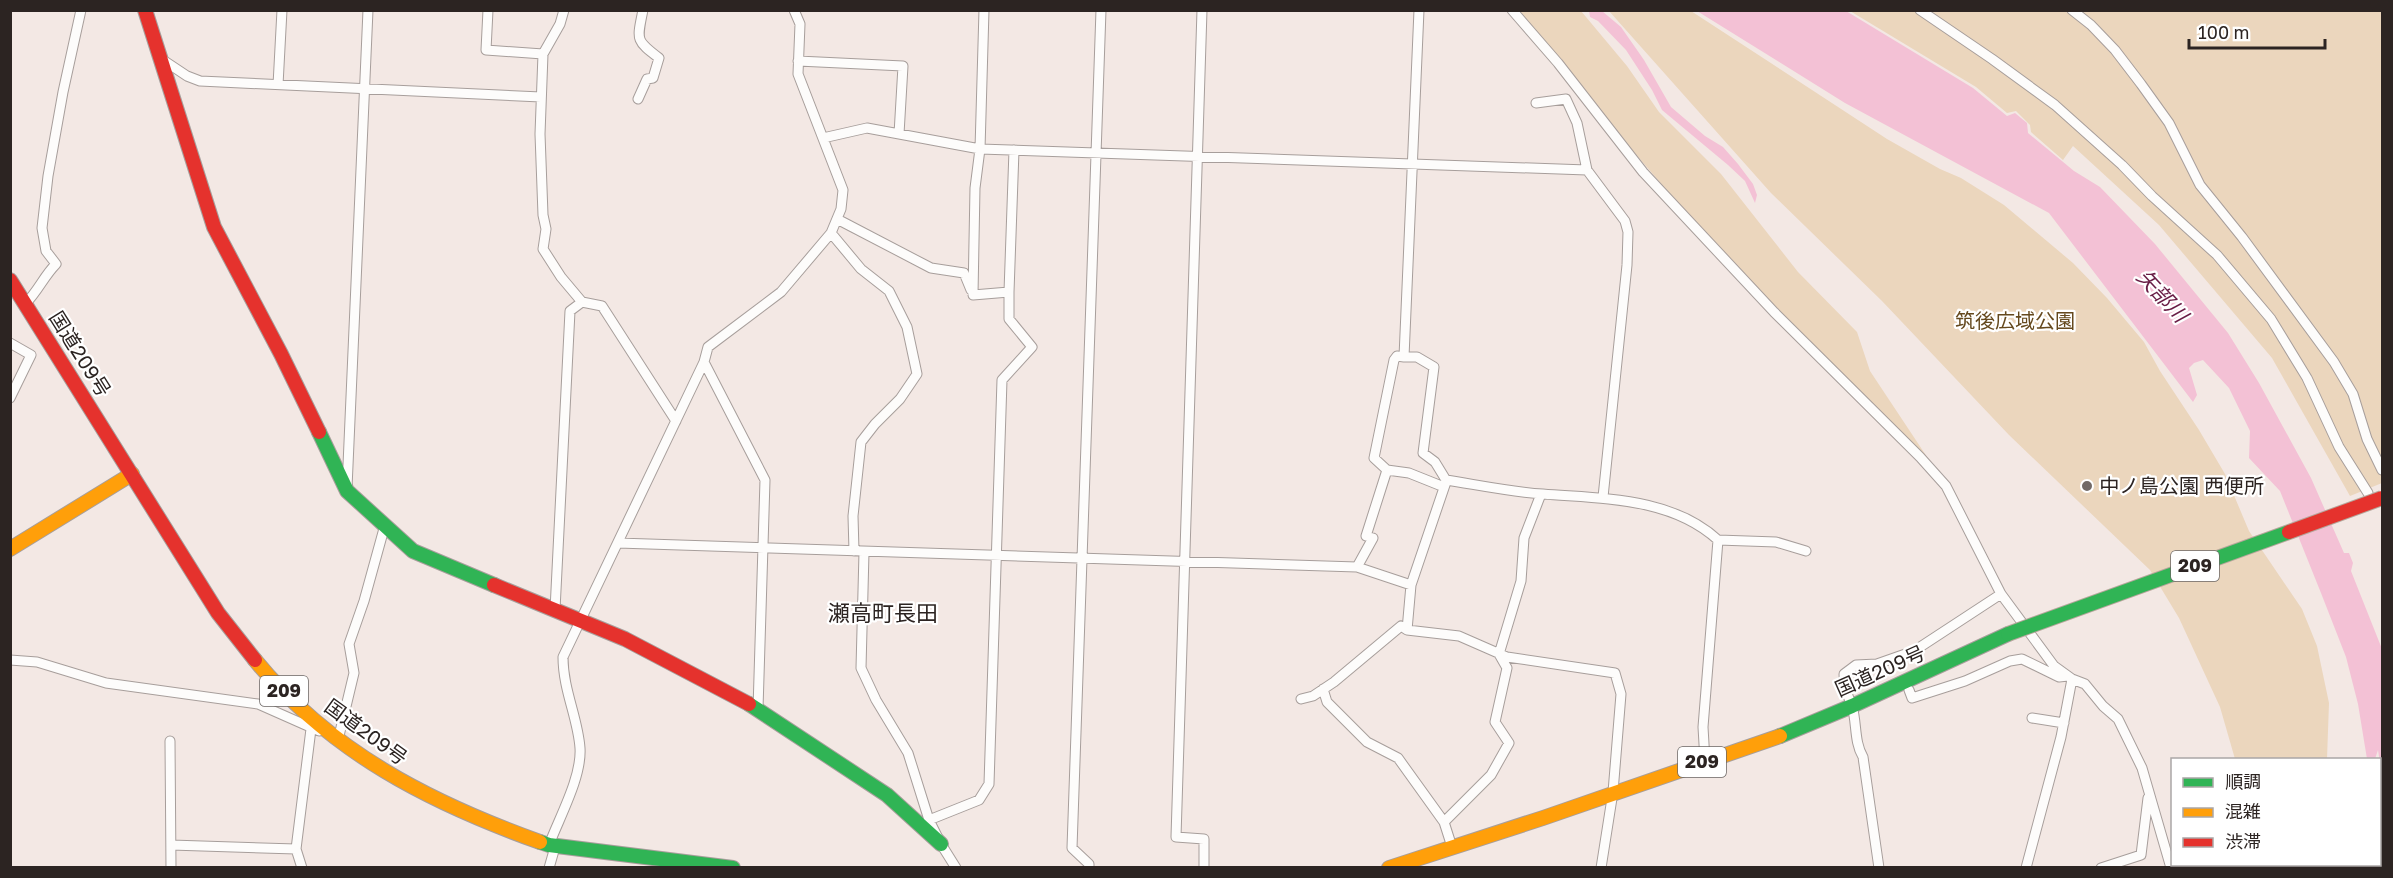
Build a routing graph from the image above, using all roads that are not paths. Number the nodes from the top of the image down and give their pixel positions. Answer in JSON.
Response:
{"nodes":[{"id":1,"x":81,"y":10,"type":"edge"},
{"id":2,"x":145,"y":10,"type":"edge"},
{"id":3,"x":282,"y":10,"type":"edge"},
{"id":4,"x":368,"y":10,"type":"edge"},
{"id":5,"x":488,"y":10,"type":"edge"},
{"id":6,"x":564,"y":10,"type":"edge"},
{"id":7,"x":643,"y":10,"type":"edge"},
{"id":8,"x":984,"y":10,"type":"edge"},
{"id":9,"x":1101,"y":10,"type":"edge"},
{"id":10,"x":1202,"y":10,"type":"edge"},
{"id":11,"x":1419,"y":10,"type":"edge"},
{"id":12,"x":1512,"y":10,"type":"edge"},
{"id":13,"x":1920,"y":10,"type":"edge"},
{"id":14,"x":2072,"y":10,"type":"edge"},
{"id":15,"x":793,"y":11,"type":"edge"},
{"id":16,"x":543,"y":54,"type":"junction"},
{"id":17,"x":160,"y":58,"type":"junction"},
{"id":18,"x":798,"y":61,"type":"junction"},
{"id":19,"x":278,"y":85,"type":"junction"},
{"id":20,"x":364,"y":88,"type":"junction"},
{"id":21,"x":541,"y":96,"type":"junction"},
{"id":22,"x":638,"y":99,"type":"dead end"},
{"id":23,"x":1536,"y":104,"type":"dead end"},
{"id":24,"x":899,"y":134,"type":"junction"},
{"id":25,"x":823,"y":138,"type":"junction"},
{"id":26,"x":980,"y":148,"type":"junction"},
{"id":27,"x":1014,"y":150,"type":"junction"},
{"id":28,"x":1096,"y":153,"type":"junction"},
{"id":29,"x":1197,"y":156,"type":"junction"},
{"id":30,"x":1412,"y":162,"type":"junction"},
{"id":31,"x":1587,"y":170,"type":"junction"},
{"id":32,"x":837,"y":219,"type":"junction"},
{"id":33,"x":831,"y":233,"type":"junction"},
{"id":34,"x":10,"y":280,"type":"edge"},
{"id":35,"x":1009,"y":292,"type":"junction"},
{"id":36,"x":973,"y":295,"type":"junction"},
{"id":37,"x":582,"y":302,"type":"junction"},
{"id":38,"x":26,"y":303,"type":"junction"},
{"id":39,"x":10,"y":343,"type":"edge"},
{"id":40,"x":1404,"y":357,"type":"junction"},
{"id":41,"x":704,"y":362,"type":"junction"},
{"id":42,"x":10,"y":398,"type":"edge"},
{"id":43,"x":676,"y":421,"type":"junction"},
{"id":44,"x":1387,"y":470,"type":"junction"},
{"id":45,"x":2382,"y":470,"type":"edge"},
{"id":46,"x":132,"y":474,"type":"junction"},
{"id":47,"x":1445,"y":483,"type":"junction"},
{"id":48,"x":347,"y":490,"type":"junction"},
{"id":49,"x":2368,"y":493,"type":"dead end"},
{"id":50,"x":1540,"y":494,"type":"junction"},
{"id":51,"x":1603,"y":497,"type":"junction"},
{"id":52,"x":2382,"y":498,"type":"edge"},
{"id":53,"x":385,"y":525,"type":"junction"},
{"id":54,"x":1718,"y":540,"type":"junction"},
{"id":55,"x":618,"y":543,"type":"junction"},
{"id":56,"x":761,"y":548,"type":"junction"},
{"id":57,"x":10,"y":549,"type":"edge"},
{"id":58,"x":859,"y":551,"type":"junction"},
{"id":59,"x":1806,"y":552,"type":"dead end"},
{"id":60,"x":995,"y":556,"type":"junction"},
{"id":61,"x":1082,"y":559,"type":"junction"},
{"id":62,"x":1184,"y":562,"type":"junction"},
{"id":63,"x":1357,"y":567,"type":"junction"},
{"id":64,"x":1411,"y":585,"type":"junction"},
{"id":65,"x":2001,"y":594,"type":"junction"},
{"id":66,"x":555,"y":610,"type":"junction"},
{"id":67,"x":579,"y":621,"type":"junction"},
{"id":68,"x":1407,"y":630,"type":"junction"},
{"id":69,"x":1500,"y":654,"type":"junction"},
{"id":70,"x":10,"y":660,"type":"edge"},
{"id":71,"x":2070,"y":677,"type":"junction"},
{"id":72,"x":1323,"y":689,"type":"junction"},
{"id":73,"x":1909,"y":690,"type":"dead end"},
{"id":74,"x":1301,"y":699,"type":"dead end"},
{"id":75,"x":1851,"y":706,"type":"junction"},
{"id":76,"x":758,"y":709,"type":"junction"},
{"id":77,"x":2032,"y":718,"type":"dead end"},
{"id":78,"x":2064,"y":723,"type":"junction"},
{"id":79,"x":311,"y":729,"type":"junction"},
{"id":80,"x":333,"y":736,"type":"junction"},
{"id":81,"x":170,"y":741,"type":"dead end"},
{"id":82,"x":1705,"y":761,"type":"junction"},
{"id":83,"x":2149,"y":791,"type":"junction"},
{"id":84,"x":1613,"y":792,"type":"junction"},
{"id":85,"x":929,"y":820,"type":"junction"},
{"id":86,"x":1444,"y":822,"type":"junction"},
{"id":87,"x":941,"y":844,"type":"junction"},
{"id":88,"x":171,"y":845,"type":"junction"},
{"id":89,"x":552,"y":846,"type":"junction"},
{"id":90,"x":1452,"y":847,"type":"junction"},
{"id":91,"x":296,"y":849,"type":"junction"},
{"id":92,"x":662,"y":863,"type":"edge"},
{"id":93,"x":171,"y":867,"type":"edge"},
{"id":94,"x":302,"y":867,"type":"edge"},
{"id":95,"x":549,"y":867,"type":"edge"},
{"id":96,"x":733,"y":867,"type":"edge"},
{"id":97,"x":956,"y":867,"type":"edge"},
{"id":98,"x":1089,"y":867,"type":"edge"},
{"id":99,"x":1204,"y":867,"type":"edge"},
{"id":100,"x":1389,"y":867,"type":"edge"},
{"id":101,"x":1601,"y":867,"type":"edge"},
{"id":102,"x":1879,"y":867,"type":"edge"},
{"id":103,"x":2026,"y":867,"type":"edge"},
{"id":104,"x":2101,"y":867,"type":"edge"},
{"id":105,"x":2171,"y":867,"type":"edge"}],
"edges":[{"from":1,"to":38,"type":"street"},
{"from":2,"to":17,"type":"main road"},
{"from":3,"to":19,"type":"street"},
{"from":4,"to":20,"type":"street"},
{"from":5,"to":16,"type":"street"},
{"from":6,"to":16,"type":"street"},
{"from":7,"to":22,"type":"street"},
{"from":8,"to":26,"type":"street"},
{"from":9,"to":28,"type":"street"},
{"from":10,"to":29,"type":"street"},
{"from":11,"to":30,"type":"street"},
{"from":12,"to":65,"type":"street"},
{"from":13,"to":49,"type":"street"},
{"from":14,"to":45,"type":"street"},
{"from":15,"to":18,"type":"street"},
{"from":16,"to":21,"type":"street"},
{"from":17,"to":19,"type":"street"},
{"from":17,"to":48,"type":"main road"},
{"from":18,"to":24,"type":"street"},
{"from":18,"to":25,"type":"street"},
{"from":19,"to":20,"type":"street"},
{"from":20,"to":21,"type":"street"},
{"from":20,"to":48,"type":"street"},
{"from":21,"to":37,"type":"street"},
{"from":23,"to":31,"type":"street"},
{"from":24,"to":25,"type":"street"},
{"from":24,"to":26,"type":"street"},
{"from":25,"to":32,"type":"street"},
{"from":26,"to":27,"type":"street"},
{"from":26,"to":36,"type":"street"},
{"from":27,"to":28,"type":"street"},
{"from":27,"to":35,"type":"street"},
{"from":28,"to":29,"type":"street"},
{"from":28,"to":61,"type":"street"},
{"from":29,"to":30,"type":"street"},
{"from":29,"to":62,"type":"street"},
{"from":30,"to":31,"type":"street"},
{"from":30,"to":40,"type":"street"},
{"from":31,"to":51,"type":"street"},
{"from":32,"to":33,"type":"street"},
{"from":32,"to":36,"type":"street"},
{"from":33,"to":41,"type":"street"},
{"from":33,"to":58,"type":"street"},
{"from":34,"to":38,"type":"main road","name":"国道209号","number":"209"},
{"from":35,"to":36,"type":"street"},
{"from":35,"to":60,"type":"street"},
{"from":37,"to":43,"type":"street"},
{"from":37,"to":66,"type":"street"},
{"from":38,"to":46,"type":"main road","name":"国道209号","number":"209"},
{"from":39,"to":42,"type":"street"},
{"from":40,"to":44,"type":"street"},
{"from":40,"to":47,"type":"street"},
{"from":41,"to":43,"type":"street"},
{"from":41,"to":56,"type":"street"},
{"from":43,"to":55,"type":"street"},
{"from":44,"to":47,"type":"street"},
{"from":44,"to":63,"type":"street"},
{"from":46,"to":57,"type":"main road"},
{"from":46,"to":80,"type":"main road","name":"国道209号","number":"209"},
{"from":47,"to":50,"type":"street"},
{"from":47,"to":64,"type":"street"},
{"from":48,"to":53,"type":"main road"},
{"from":50,"to":51,"type":"street"},
{"from":50,"to":69,"type":"street"},
{"from":51,"to":54,"type":"street"},
{"from":52,"to":75,"type":"main road","name":"国道209号","number":"209","bridge":true},
{"from":53,"to":66,"type":"main road"},
{"from":53,"to":80,"type":"street"},
{"from":54,"to":59,"type":"street"},
{"from":54,"to":82,"type":"street"},
{"from":55,"to":56,"type":"street"},
{"from":55,"to":67,"type":"street"},
{"from":56,"to":58,"type":"street"},
{"from":56,"to":76,"type":"street"},
{"from":58,"to":60,"type":"street"},
{"from":58,"to":85,"type":"street"},
{"from":60,"to":61,"type":"street"},
{"from":60,"to":85,"type":"street"},
{"from":61,"to":62,"type":"street"},
{"from":61,"to":98,"type":"street"},
{"from":62,"to":63,"type":"street"},
{"from":62,"to":99,"type":"street"},
{"from":63,"to":64,"type":"street"},
{"from":64,"to":68,"type":"street"},
{"from":65,"to":71,"type":"street"},
{"from":65,"to":75,"type":"street"},
{"from":66,"to":67,"type":"main road"},
{"from":67,"to":76,"type":"main road"},
{"from":67,"to":89,"type":"street"},
{"from":68,"to":69,"type":"street"},
{"from":68,"to":72,"type":"street"},
{"from":69,"to":84,"type":"street"},
{"from":69,"to":86,"type":"street"},
{"from":70,"to":79,"type":"street"},
{"from":71,"to":73,"type":"street"},
{"from":71,"to":78,"type":"street"},
{"from":71,"to":83,"type":"street"},
{"from":72,"to":74,"type":"street"},
{"from":72,"to":86,"type":"street"},
{"from":75,"to":82,"type":"main road","name":"国道209号","number":"209"},
{"from":75,"to":102,"type":"street"},
{"from":76,"to":87,"type":"main road"},
{"from":77,"to":78,"type":"street"},
{"from":78,"to":103,"type":"street"},
{"from":79,"to":80,"type":"street"},
{"from":79,"to":91,"type":"street"},
{"from":80,"to":89,"type":"main road","name":"国道209号","number":"209"},
{"from":81,"to":88,"type":"street"},
{"from":82,"to":84,"type":"main road","name":"国道209号","number":"209"},
{"from":83,"to":104,"type":"street"},
{"from":83,"to":105,"type":"street"},
{"from":84,"to":90,"type":"main road","name":"国道209号","number":"209"},
{"from":84,"to":101,"type":"street"},
{"from":85,"to":87,"type":"street"},
{"from":86,"to":90,"type":"street"},
{"from":87,"to":97,"type":"street"},
{"from":88,"to":91,"type":"street"},
{"from":88,"to":93,"type":"street"},
{"from":89,"to":92,"type":"main road","name":"国道209号","number":"209"},
{"from":89,"to":95,"type":"street"},
{"from":90,"to":100,"type":"main road","name":"国道209号","number":"209"},
{"from":91,"to":94,"type":"street"},
{"from":92,"to":96,"type":"main road","name":"国道209号","number":"209"}]}
